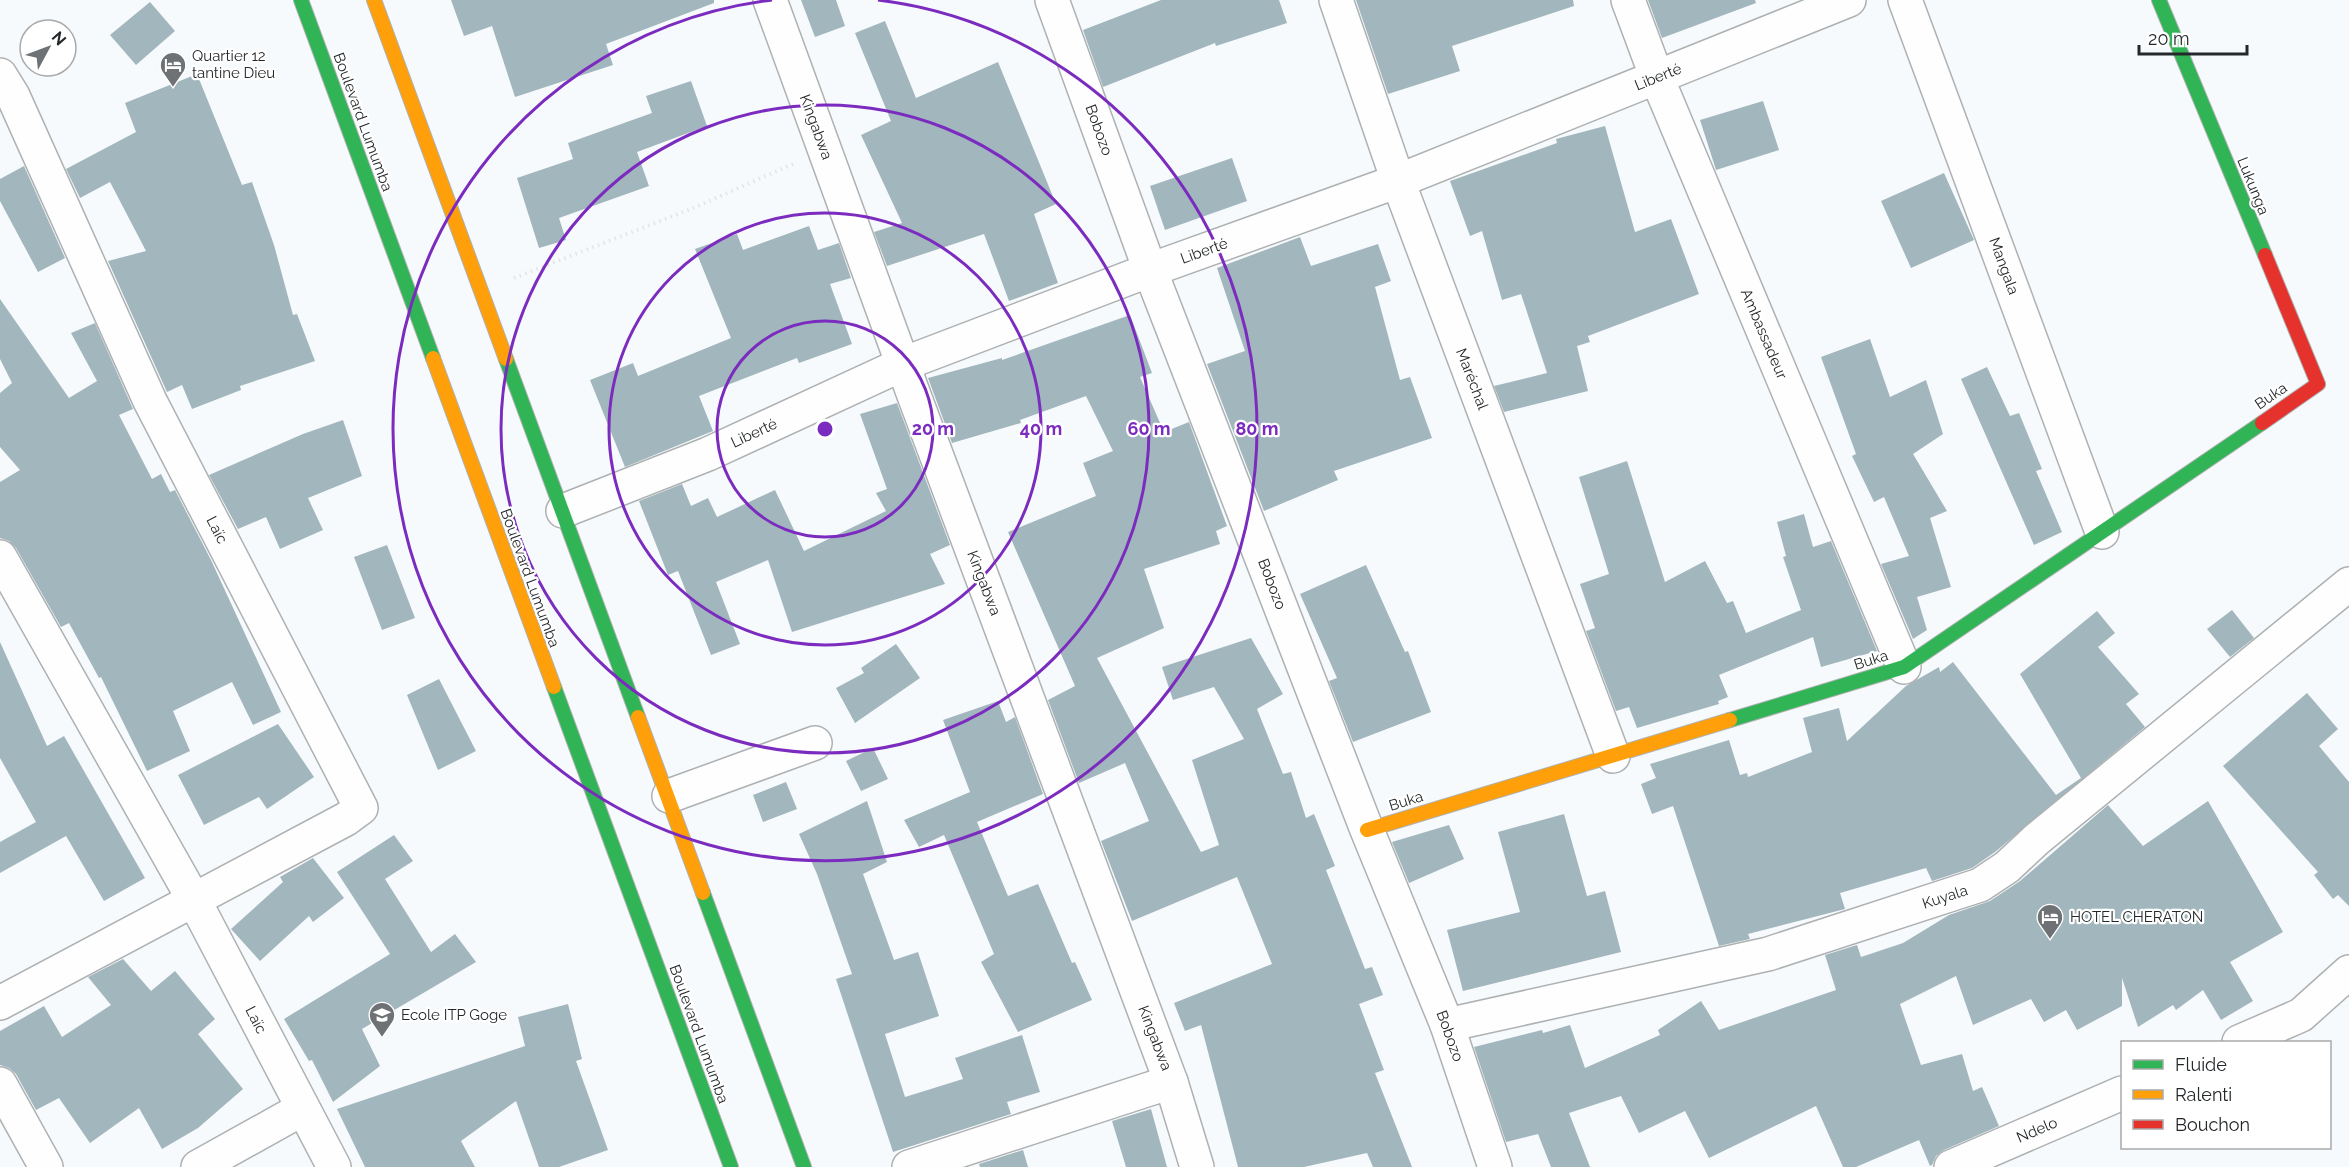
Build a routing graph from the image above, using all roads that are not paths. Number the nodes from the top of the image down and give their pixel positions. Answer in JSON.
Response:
{"nodes":[{"id":1,"x":301,"y":0,"type":"edge"},
{"id":2,"x":374,"y":0,"type":"edge"},
{"id":3,"x":770,"y":0,"type":"edge"},
{"id":4,"x":1052,"y":0,"type":"edge"},
{"id":5,"x":1336,"y":0,"type":"edge"},
{"id":6,"x":1628,"y":0,"type":"edge"},
{"id":7,"x":1849,"y":0,"type":"edge"},
{"id":8,"x":1905,"y":0,"type":"edge"},
{"id":9,"x":2159,"y":0,"type":"edge"},
{"id":10,"x":0,"y":75,"type":"edge"},
{"id":11,"x":1657,"y":78,"type":"junction"},
{"id":12,"x":1398,"y":181,"type":"junction"},
{"id":13,"x":1150,"y":270,"type":"junction"},
{"id":14,"x":903,"y":364,"type":"junction"},
{"id":15,"x":2318,"y":384,"type":"joint"},
{"id":16,"x":563,"y":511,"type":"junction"},
{"id":17,"x":2102,"y":532,"type":"junction"},
{"id":18,"x":0,"y":557,"type":"edge"},
{"id":19,"x":2349,"y":584,"type":"edge"},
{"id":20,"x":1905,"y":667,"type":"junction"},
{"id":21,"x":815,"y":743,"type":"dead end"},
{"id":22,"x":1613,"y":756,"type":"junction"},
{"id":23,"x":669,"y":796,"type":"junction"},
{"id":24,"x":1367,"y":830,"type":"junction"},
{"id":25,"x":194,"y":900,"type":"junction"},
{"id":26,"x":2343,"y":987,"type":"edge"},
{"id":27,"x":0,"y":1003,"type":"edge"},
{"id":28,"x":1447,"y":1025,"type":"junction"},
{"id":29,"x":2241,"y":1041,"type":"edge"},
{"id":30,"x":1171,"y":1082,"type":"junction"},
{"id":31,"x":0,"y":1084,"type":"edge"},
{"id":32,"x":2121,"y":1093,"type":"edge"},
{"id":33,"x":302,"y":1109,"type":"junction"},
{"id":34,"x":46,"y":1167,"type":"edge"},
{"id":35,"x":198,"y":1167,"type":"edge"},
{"id":36,"x":334,"y":1167,"type":"edge"},
{"id":37,"x":731,"y":1167,"type":"edge"},
{"id":38,"x":804,"y":1167,"type":"edge"},
{"id":39,"x":909,"y":1167,"type":"edge"},
{"id":40,"x":1197,"y":1167,"type":"edge"},
{"id":41,"x":1496,"y":1167,"type":"edge"},
{"id":42,"x":1951,"y":1167,"type":"edge"}],
"edges":[{"from":1,"to":37,"type":"main road","name":"Boulevard Lumumba"},
{"from":2,"to":16,"type":"main road"},
{"from":3,"to":14,"type":"street","name":"Kingabwa"},
{"from":4,"to":13,"type":"street","name":"Bobozo"},
{"from":5,"to":12,"type":"street","name":"Maréchal"},
{"from":6,"to":11,"type":"street","name":"Ambassadeur"},
{"from":7,"to":11,"type":"street","name":"Liberté"},
{"from":8,"to":17,"type":"street","name":"Mangala"},
{"from":9,"to":15,"type":"main road","name":"Lukunga"},
{"from":10,"to":25,"type":"street","name":"Laïc"},
{"from":11,"to":12,"type":"street","name":"Liberté"},
{"from":11,"to":20,"type":"street","name":"Ambassadeur"},
{"from":12,"to":13,"type":"street","name":"Liberté"},
{"from":12,"to":22,"type":"street","name":"Maréchal"},
{"from":13,"to":14,"type":"street","name":"Liberté"},
{"from":13,"to":24,"type":"street","name":"Bobozo"},
{"from":14,"to":16,"type":"street","name":"Liberté"},
{"from":14,"to":30,"type":"street","name":"Kingabwa"},
{"from":15,"to":17,"type":"main road","name":"Buka"},
{"from":16,"to":23,"type":"main road"},
{"from":17,"to":20,"type":"main road","name":"Buka"},
{"from":18,"to":25,"type":"street","name":"Laïc"},
{"from":19,"to":28,"type":"street","name":"Kuyala"},
{"from":20,"to":22,"type":"main road","name":"Buka"},
{"from":21,"to":23,"type":"street"},
{"from":22,"to":24,"type":"main road","name":"Buka"},
{"from":23,"to":38,"type":"main road"},
{"from":24,"to":28,"type":"street","name":"Bobozo"},
{"from":25,"to":27,"type":"street","name":"Laïc"},
{"from":25,"to":33,"type":"street","name":"Laïc"},
{"from":26,"to":29,"type":"street"},
{"from":28,"to":41,"type":"street","name":"Bobozo"},
{"from":30,"to":39,"type":"street"},
{"from":30,"to":40,"type":"street","name":"Kingabwa"},
{"from":31,"to":34,"type":"street"},
{"from":32,"to":42,"type":"street","name":"Ndelo"},
{"from":33,"to":35,"type":"street"},
{"from":33,"to":36,"type":"street","name":"Laïc"}]}
